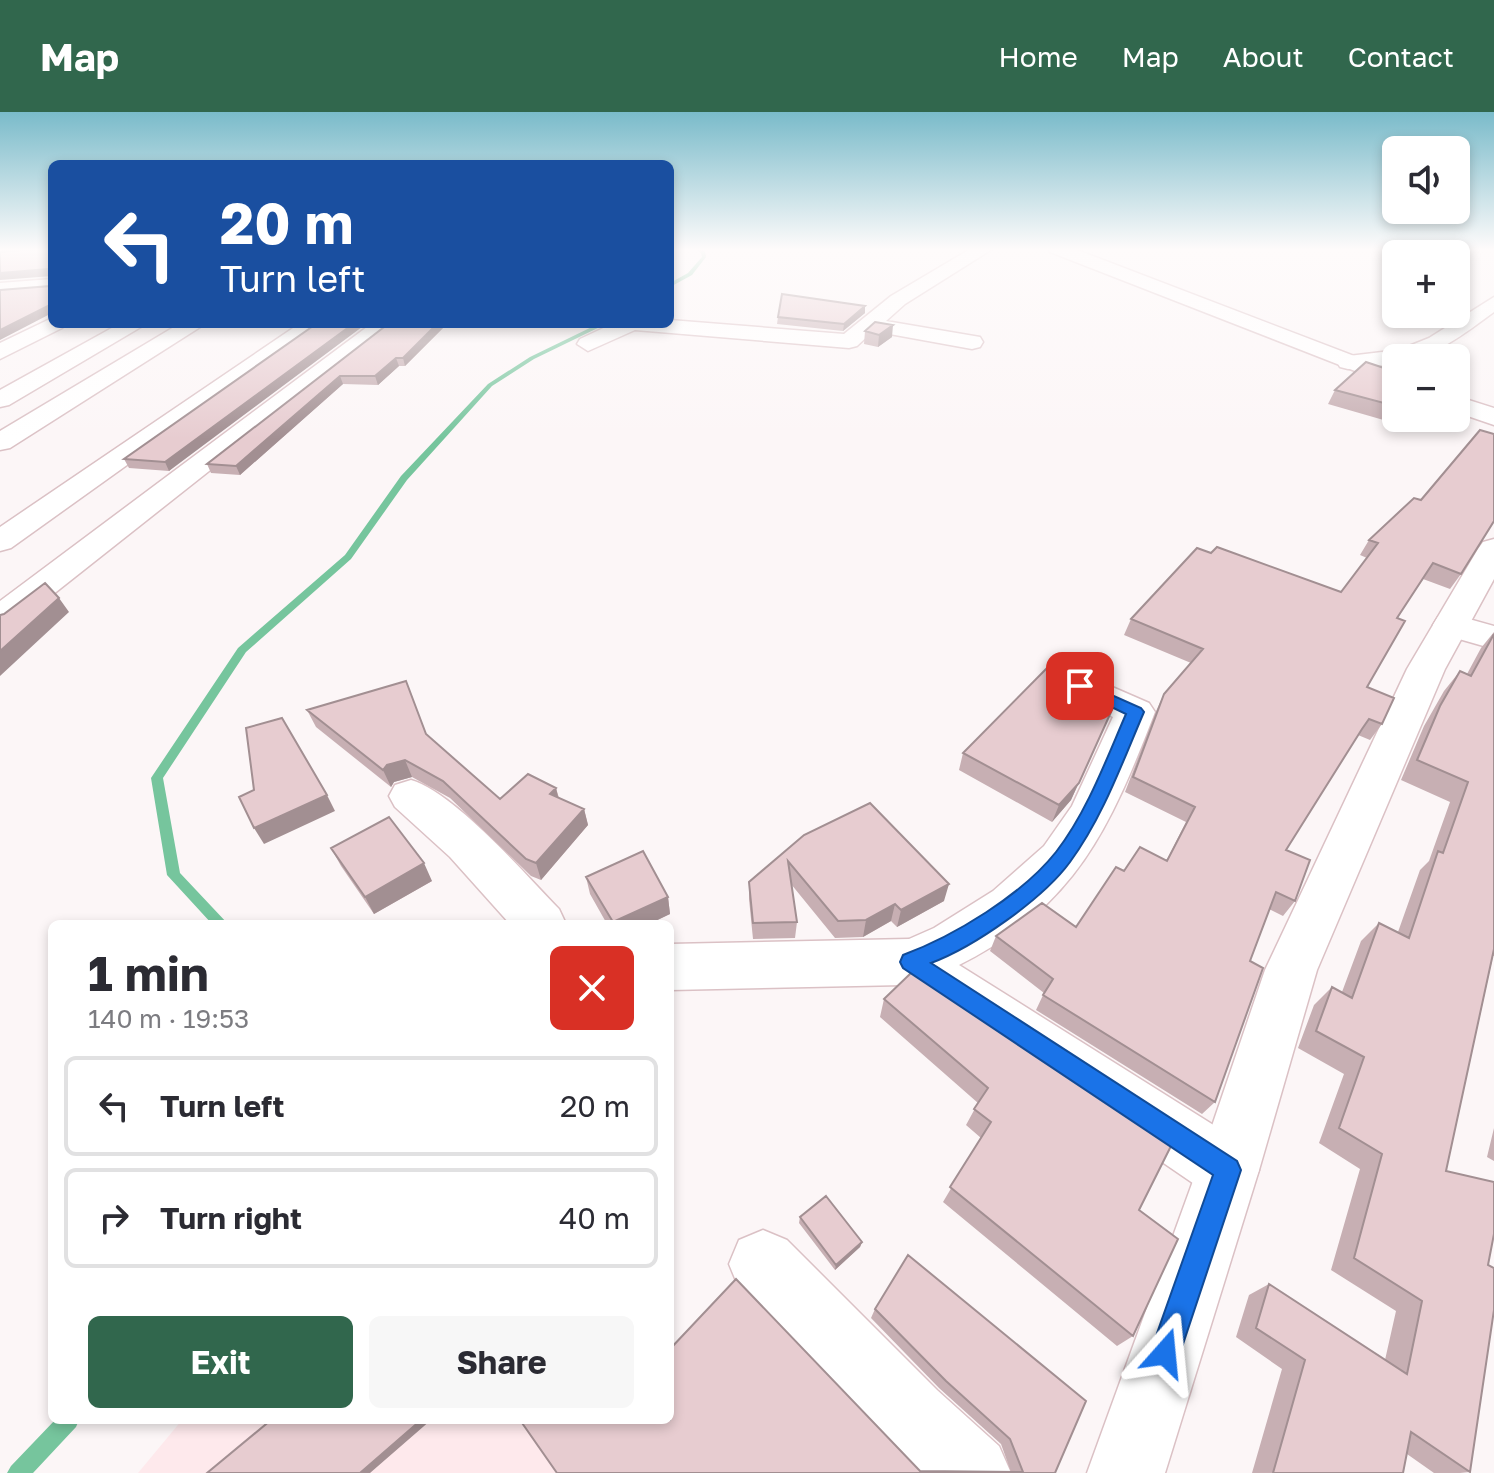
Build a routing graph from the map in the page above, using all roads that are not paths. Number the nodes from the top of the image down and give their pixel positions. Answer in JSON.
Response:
{"nodes":[{"id":1,"x":884,"y":312,"type":"edge"},
{"id":2,"x":1219,"y":312,"type":"edge"},
{"id":3,"x":1482,"y":312,"type":"edge"},
{"id":4,"x":868,"y":324,"type":"junction"},
{"id":5,"x":48,"y":328,"type":"edge"},
{"id":6,"x":128,"y":328,"type":"edge"},
{"id":7,"x":187,"y":328,"type":"edge"},
{"id":8,"x":307,"y":328,"type":"edge"},
{"id":9,"x":379,"y":328,"type":"edge"},
{"id":10,"x":621,"y":328,"type":"edge"},
{"id":11,"x":674,"y":328,"type":"edge"},
{"id":12,"x":972,"y":342,"type":"dead end"},
{"id":13,"x":588,"y":344,"type":"dead end"},
{"id":14,"x":0,"y":352,"type":"edge"},
{"id":15,"x":1348,"y":362,"type":"junction"},
{"id":16,"x":1382,"y":375,"type":"edge"},
{"id":17,"x":0,"y":400,"type":"edge"},
{"id":18,"x":1470,"y":408,"type":"edge"},
{"id":19,"x":1494,"y":417,"type":"edge"},
{"id":20,"x":0,"y":442,"type":"edge"},
{"id":21,"x":0,"y":541,"type":"edge"},
{"id":22,"x":1494,"y":549,"type":"edge"},
{"id":23,"x":0,"y":618,"type":"edge"},
{"id":24,"x":1472,"y":631,"type":"edge"},
{"id":25,"x":1080,"y":686,"type":"edge"},
{"id":26,"x":411,"y":796,"type":"dead end"},
{"id":27,"x":537,"y":920,"type":"edge"},
{"id":28,"x":911,"y":962,"type":"junction"},
{"id":29,"x":674,"y":967,"type":"edge"},
{"id":30,"x":1228,"y":1170,"type":"junction"},
{"id":31,"x":763,"y":1264,"type":"dead end"},
{"id":32,"x":972,"y":1473,"type":"edge"},
{"id":33,"x":1126,"y":1473,"type":"edge"}],
"edges":[{"from":1,"to":4,"type":"street"},
{"from":2,"to":15,"type":"street"},
{"from":3,"to":15,"type":"street"},
{"from":4,"to":11,"type":"street"},
{"from":4,"to":12,"type":"street"},
{"from":5,"to":14,"type":"street"},
{"from":6,"to":17,"type":"street"},
{"from":7,"to":20,"type":"street"},
{"from":8,"to":21,"type":"street"},
{"from":9,"to":23,"type":"street"},
{"from":10,"to":13,"type":"street"},
{"from":15,"to":16,"type":"street"},
{"from":18,"to":19,"type":"street"},
{"from":22,"to":24,"type":"street"},
{"from":24,"to":30,"type":"street"},
{"from":25,"to":28,"type":"street"},
{"from":26,"to":27,"type":"street"},
{"from":28,"to":29,"type":"street"},
{"from":28,"to":30,"type":"street"},
{"from":30,"to":33,"type":"street"},
{"from":31,"to":32,"type":"street"}]}
